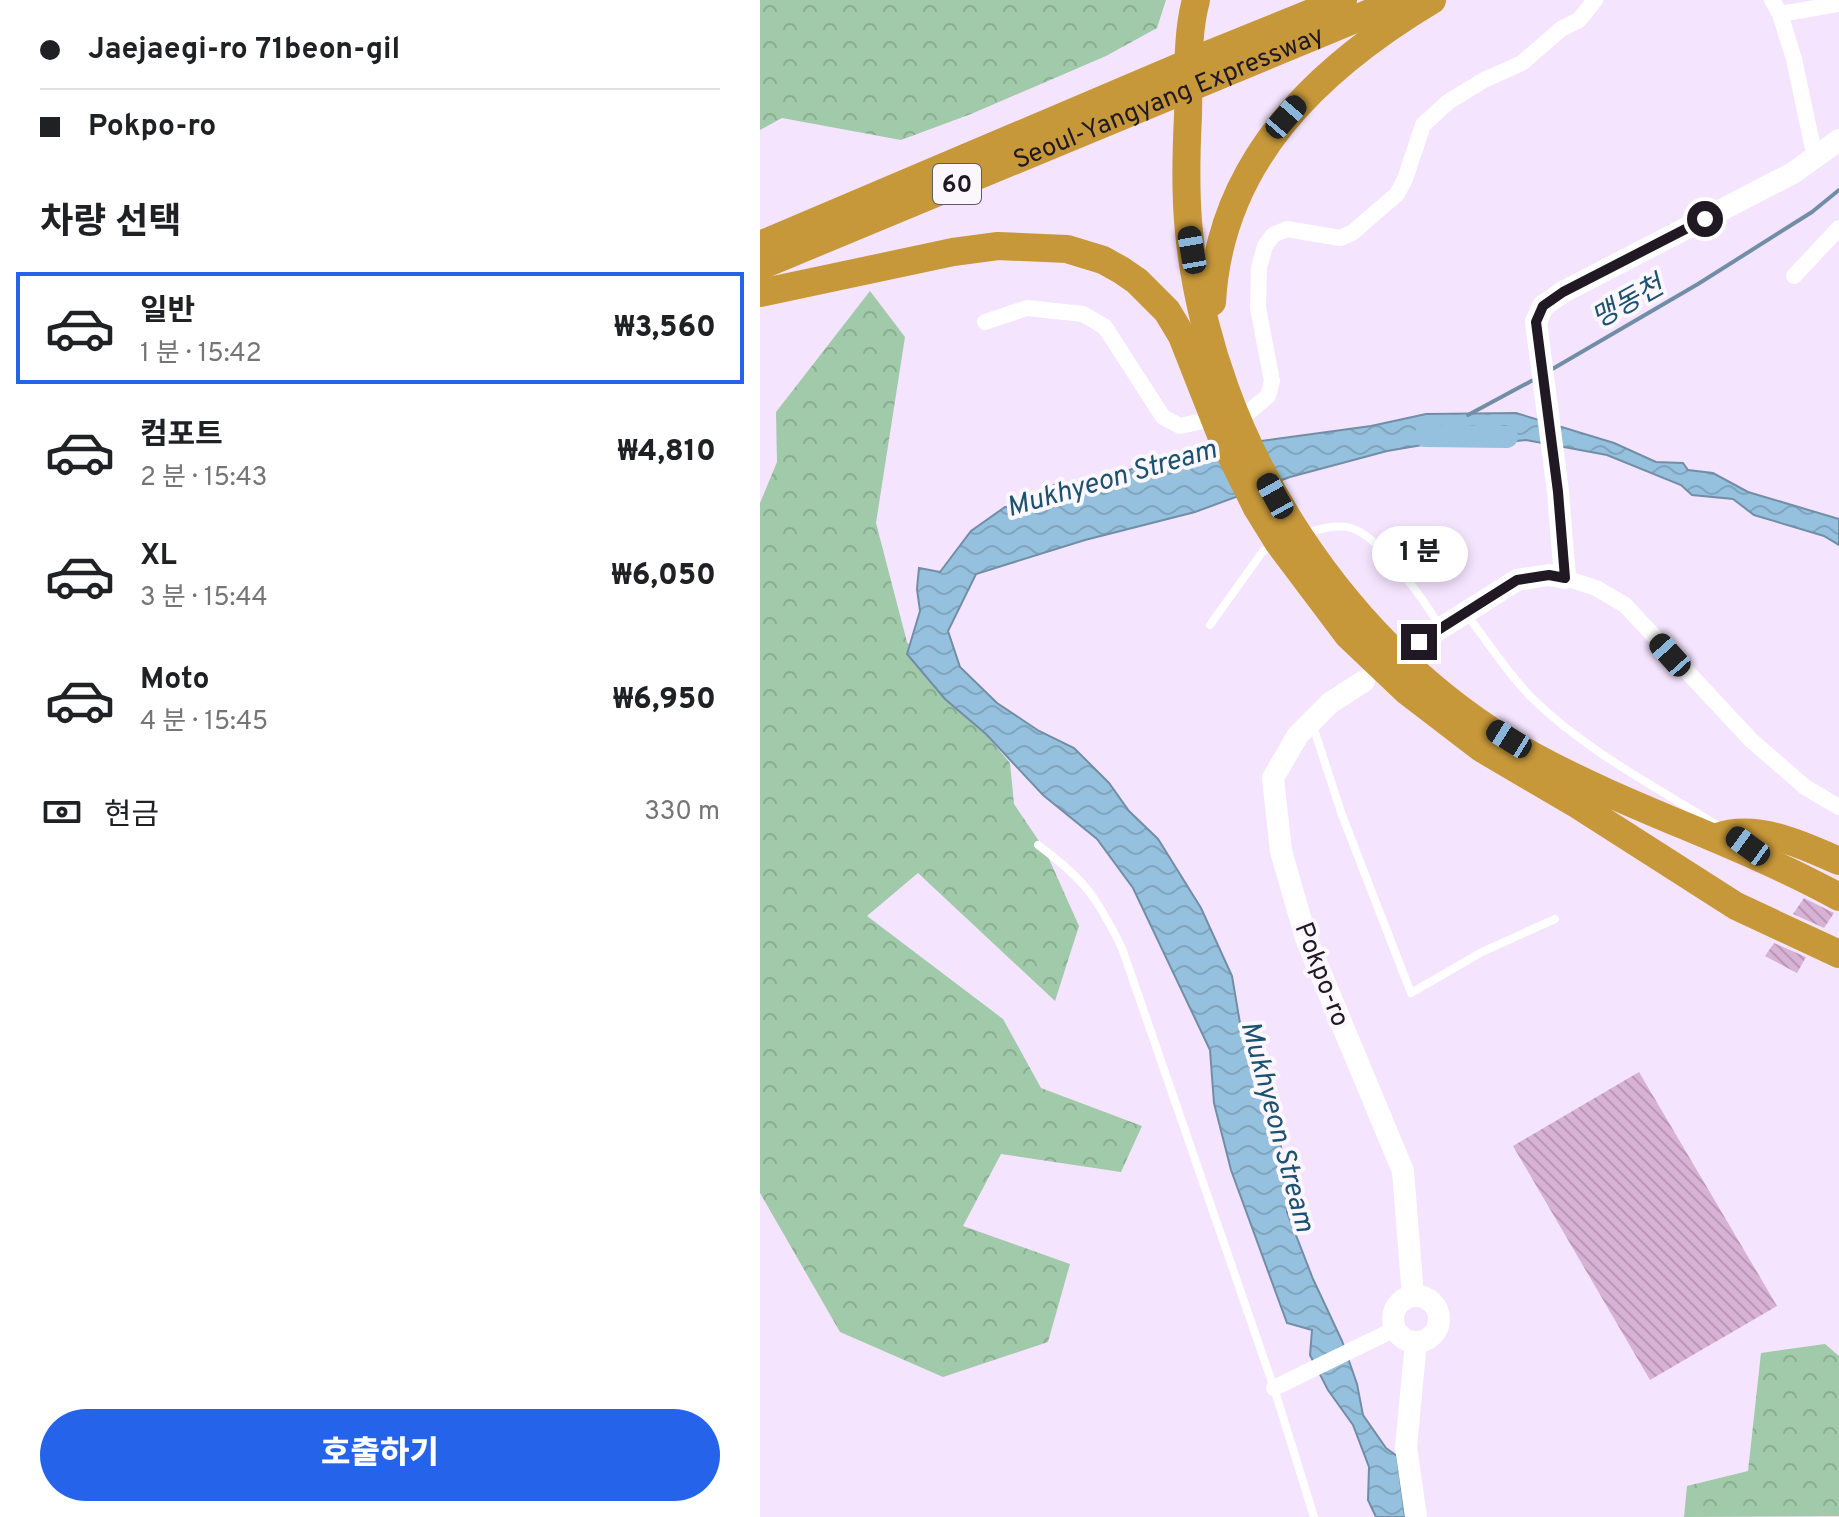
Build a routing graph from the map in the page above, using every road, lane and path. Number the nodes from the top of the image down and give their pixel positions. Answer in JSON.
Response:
{"nodes":[{"id":1,"x":1181,"y":0,"type":"edge"},
{"id":2,"x":1196,"y":0,"type":"edge"},
{"id":3,"x":1343,"y":0,"type":"edge"},
{"id":4,"x":1401,"y":0,"type":"edge"},
{"id":5,"x":1432,"y":0,"type":"edge"},
{"id":6,"x":1595,"y":0,"type":"edge"},
{"id":7,"x":1839,"y":4,"type":"edge"},
{"id":8,"x":1776,"y":7,"type":"edge"},
{"id":9,"x":1208,"y":66,"type":"junction"},
{"id":10,"x":1151,"y":90,"type":"junction"},
{"id":11,"x":1839,"y":140,"type":"edge"},
{"id":12,"x":1815,"y":158,"type":"junction"},
{"id":13,"x":1839,"y":228,"type":"edge"},
{"id":14,"x":760,"y":245,"type":"edge"},
{"id":15,"x":760,"y":266,"type":"edge"},
{"id":16,"x":1794,"y":276,"type":"dead end"},
{"id":17,"x":760,"y":293,"type":"edge"},
{"id":18,"x":985,"y":322,"type":"dead end"},
{"id":19,"x":1216,"y":355,"type":"junction"},
{"id":20,"x":1218,"y":396,"type":"junction"},
{"id":21,"x":1565,"y":578,"type":"junction"},
{"id":22,"x":1317,"y":579,"type":"junction"},
{"id":23,"x":1466,"y":614,"type":"junction"},
{"id":24,"x":1210,"y":625,"type":"dead end"},
{"id":25,"x":1441,"y":629,"type":"junction"},
{"id":26,"x":1419,"y":642,"type":"dead end"},
{"id":27,"x":1364,"y":681,"type":"dead end"},
{"id":28,"x":1311,"y":721,"type":"junction"},
{"id":29,"x":1839,"y":807,"type":"edge"},
{"id":30,"x":1722,"y":835,"type":"junction"},
{"id":31,"x":1038,"y":845,"type":"dead end"},
{"id":32,"x":1839,"y":861,"type":"edge"},
{"id":33,"x":1839,"y":897,"type":"edge"},
{"id":34,"x":1555,"y":919,"type":"dead end"},
{"id":35,"x":1839,"y":954,"type":"edge"},
{"id":36,"x":1413,"y":1296,"type":"junction"},
{"id":37,"x":1395,"y":1329,"type":"junction"},
{"id":38,"x":1416,"y":1342,"type":"junction"},
{"id":39,"x":1274,"y":1388,"type":"junction"},
{"id":40,"x":1314,"y":1517,"type":"edge"},
{"id":41,"x":1416,"y":1517,"type":"edge"}],
"edges":[{"from":1,"to":20,"type":"highway"},
{"from":2,"to":19,"type":"highway"},
{"from":3,"to":9,"type":"highway","name":"Seoul-Yangyang Expressway","number":"60"},
{"from":4,"to":9,"type":"highway","name":"Seoul-Yangyang Expressway","number":"60"},
{"from":5,"to":19,"type":"highway"},
{"from":6,"to":18,"type":"street"},
{"from":7,"to":8,"type":"street"},
{"from":8,"to":12,"type":"street"},
{"from":9,"to":10,"type":"highway","name":"Seoul-Yangyang Expressway","number":"60"},
{"from":10,"to":14,"type":"highway","name":"Seoul-Yangyang Expressway","number":"60"},
{"from":10,"to":15,"type":"highway","name":"Seoul-Yangyang Expressway","number":"60"},
{"from":11,"to":12,"type":"main road"},
{"from":12,"to":21,"type":"main road"},
{"from":13,"to":16,"type":"street"},
{"from":17,"to":20,"type":"highway"},
{"from":19,"to":20,"type":"highway"},
{"from":20,"to":22,"type":"highway"},
{"from":21,"to":23,"type":"main road"},
{"from":21,"to":29,"type":"street"},
{"from":22,"to":30,"type":"highway"},
{"from":22,"to":35,"type":"highway"},
{"from":23,"to":25,"type":"main road"},
{"from":23,"to":30,"type":"lane"},
{"from":24,"to":25,"type":"lane"},
{"from":25,"to":26,"type":"main road"},
{"from":27,"to":28,"type":"main road","name":"Pokpo-ro"},
{"from":28,"to":34,"type":"lane"},
{"from":28,"to":36,"type":"main road","name":"Pokpo-ro"},
{"from":30,"to":32,"type":"highway"},
{"from":30,"to":33,"type":"highway"},
{"from":31,"to":39,"type":"lane"},
{"from":36,"to":37,"type":"main road"},
{"from":36,"to":38,"type":"main road"},
{"from":37,"to":38,"type":"main road"},
{"from":37,"to":39,"type":"street"},
{"from":38,"to":41,"type":"main road"},
{"from":39,"to":40,"type":"lane"}]}
